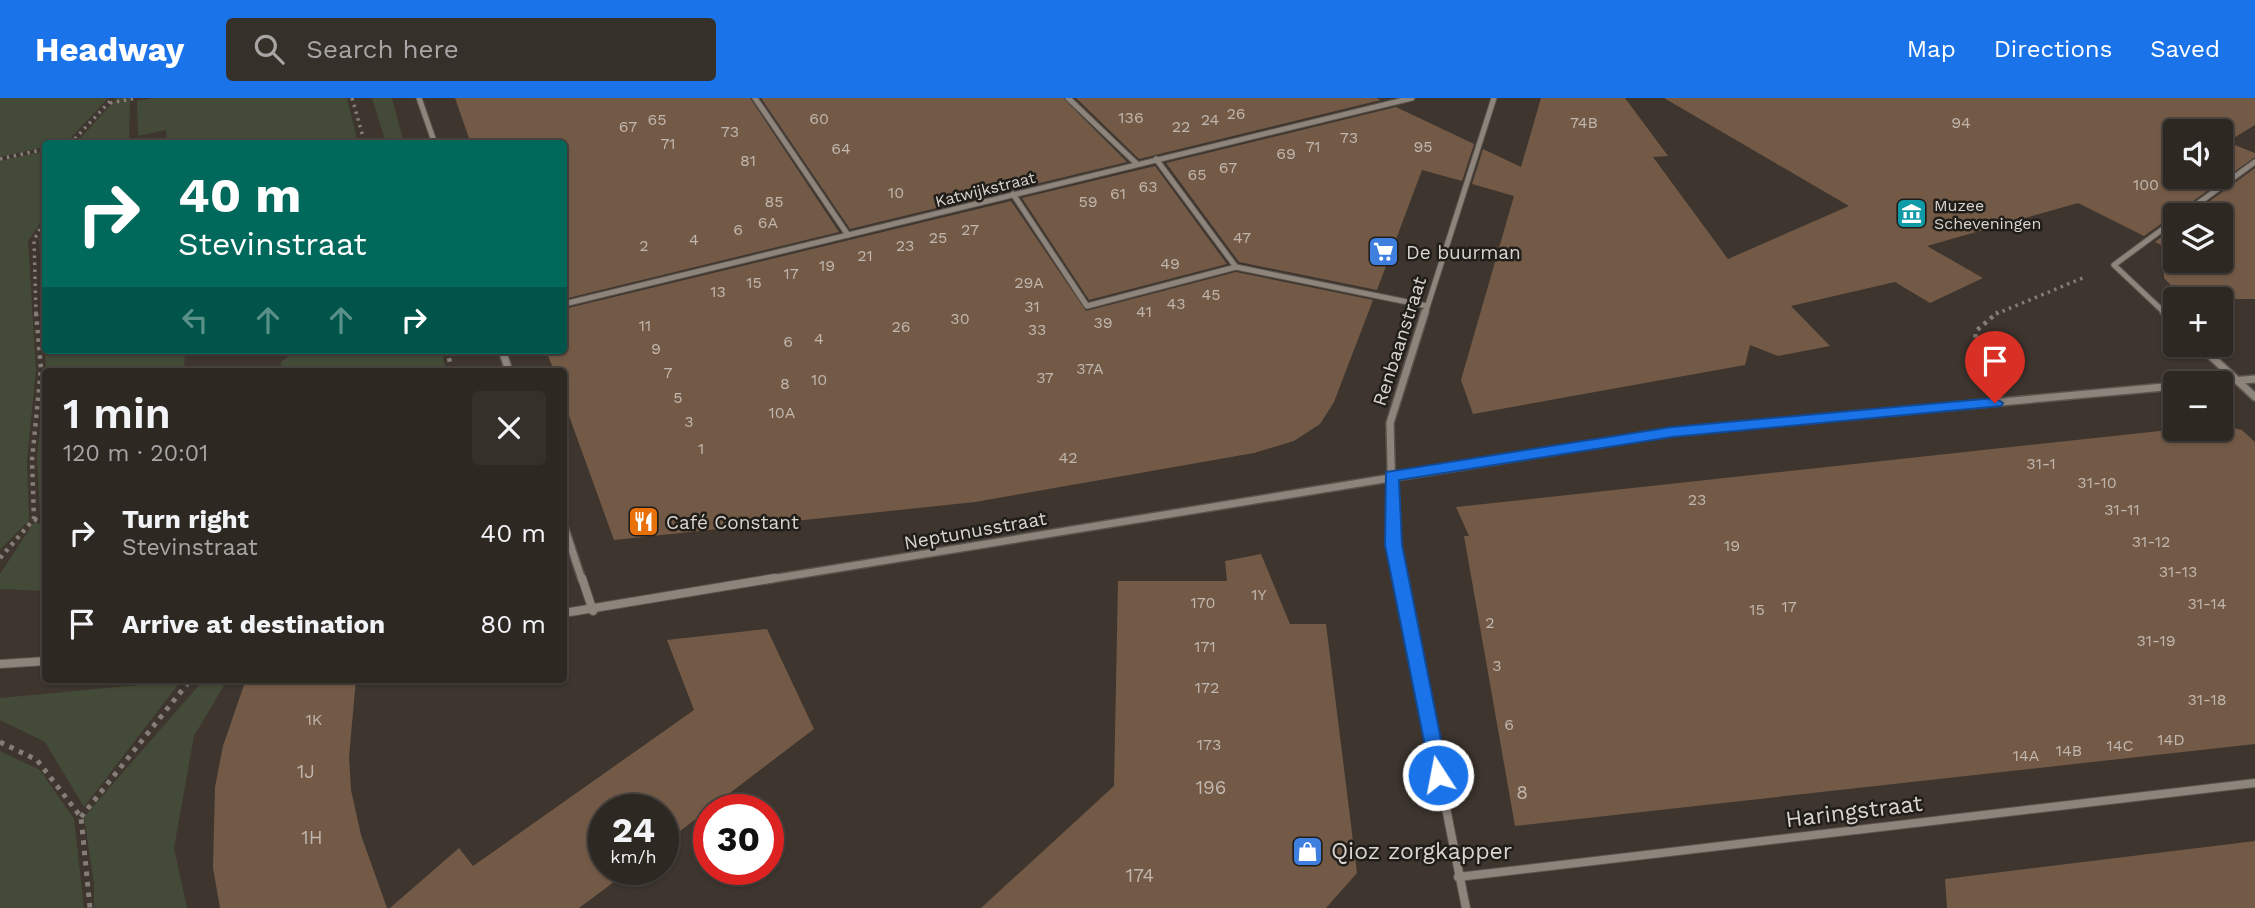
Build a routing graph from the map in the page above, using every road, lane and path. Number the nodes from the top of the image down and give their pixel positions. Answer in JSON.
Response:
{"nodes":[{"id":1,"x":113,"y":98,"type":"edge"},
{"id":2,"x":136,"y":98,"type":"edge"},
{"id":3,"x":352,"y":98,"type":"edge"},
{"id":4,"x":419,"y":98,"type":"edge"},
{"id":5,"x":755,"y":98,"type":"edge"},
{"id":6,"x":1068,"y":98,"type":"edge"},
{"id":7,"x":1412,"y":98,"type":"edge"},
{"id":8,"x":1494,"y":98,"type":"edge"},
{"id":9,"x":110,"y":103,"type":"junction"},
{"id":10,"x":73,"y":140,"type":"edge"},
{"id":11,"x":364,"y":140,"type":"edge"},
{"id":12,"x":434,"y":140,"type":"edge"},
{"id":13,"x":42,"y":150,"type":"edge"},
{"id":14,"x":0,"y":159,"type":"edge"},
{"id":15,"x":1156,"y":159,"type":"junction"},
{"id":16,"x":2255,"y":162,"type":"edge"},
{"id":17,"x":1137,"y":164,"type":"junction"},
{"id":18,"x":1013,"y":194,"type":"junction"},
{"id":19,"x":2199,"y":203,"type":"edge"},
{"id":20,"x":42,"y":225,"type":"edge"},
{"id":21,"x":2163,"y":229,"type":"edge"},
{"id":22,"x":848,"y":235,"type":"junction"},
{"id":23,"x":2114,"y":265,"type":"junction"},
{"id":24,"x":1236,"y":267,"type":"junction"},
{"id":25,"x":567,"y":303,"type":"edge"},
{"id":26,"x":1427,"y":306,"type":"junction"},
{"id":27,"x":2163,"y":312,"type":"edge"},
{"id":28,"x":2212,"y":357,"type":"edge"},
{"id":29,"x":2255,"y":379,"type":"edge"},
{"id":30,"x":2233,"y":381,"type":"edge"},
{"id":31,"x":2237,"y":381,"type":"junction"},
{"id":32,"x":2163,"y":387,"type":"edge"},
{"id":33,"x":2255,"y":397,"type":"edge"},
{"id":34,"x":1995,"y":403,"type":"junction"},
{"id":35,"x":1391,"y":476,"type":"junction"},
{"id":36,"x":34,"y":519,"type":"junction"},
{"id":37,"x":42,"y":522,"type":"edge"},
{"id":38,"x":567,"y":535,"type":"edge"},
{"id":39,"x":0,"y":558,"type":"edge"},
{"id":40,"x":593,"y":611,"type":"junction"},
{"id":41,"x":567,"y":613,"type":"edge"},
{"id":42,"x":42,"y":661,"type":"edge"},
{"id":43,"x":0,"y":664,"type":"edge"},
{"id":44,"x":188,"y":683,"type":"edge"},
{"id":45,"x":0,"y":742,"type":"edge"},
{"id":46,"x":2255,"y":783,"type":"edge"},
{"id":47,"x":81,"y":817,"type":"junction"},
{"id":48,"x":1458,"y":877,"type":"junction"},
{"id":49,"x":90,"y":908,"type":"edge"},
{"id":50,"x":1466,"y":908,"type":"edge"}],
"edges":[{"from":1,"to":9,"type":"path"},
{"from":2,"to":9,"type":"path"},
{"from":3,"to":11,"type":"path"},
{"from":4,"to":12,"type":"street"},
{"from":5,"to":22,"type":"street"},
{"from":6,"to":17,"type":"street"},
{"from":7,"to":15,"type":"street","name":"Katwijkstraat"},
{"from":8,"to":26,"type":"street","name":"Renbaanstraat"},
{"from":9,"to":10,"type":"path"},
{"from":13,"to":14,"type":"path"},
{"from":15,"to":17,"type":"street","name":"Katwijkstraat"},
{"from":15,"to":24,"type":"street"},
{"from":16,"to":19,"type":"street"},
{"from":17,"to":18,"type":"street","name":"Katwijkstraat"},
{"from":18,"to":22,"type":"street","name":"Katwijkstraat"},
{"from":18,"to":24,"type":"street"},
{"from":20,"to":36,"type":"path"},
{"from":21,"to":23,"type":"street"},
{"from":22,"to":25,"type":"street","name":"Katwijkstraat"},
{"from":23,"to":27,"type":"street"},
{"from":23,"to":34,"type":"path"},
{"from":24,"to":26,"type":"street"},
{"from":26,"to":35,"type":"street","name":"Renbaanstraat"},
{"from":28,"to":31,"type":"street"},
{"from":29,"to":31,"type":"street"},
{"from":30,"to":31,"type":"street"},
{"from":31,"to":33,"type":"street"},
{"from":32,"to":34,"type":"street","name":"Neptunusstraat"},
{"from":34,"to":35,"type":"street","name":"Neptunusstraat"},
{"from":35,"to":40,"type":"street","name":"Neptunusstraat"},
{"from":35,"to":48,"type":"street","name":"Renbaanstraat"},
{"from":36,"to":37,"type":"path"},
{"from":36,"to":39,"type":"path"},
{"from":38,"to":40,"type":"street"},
{"from":40,"to":41,"type":"street","name":"Neptunusstraat"},
{"from":42,"to":43,"type":"street"},
{"from":44,"to":47,"type":"path"},
{"from":45,"to":47,"type":"path"},
{"from":46,"to":48,"type":"street","name":"Haringstraat"},
{"from":47,"to":49,"type":"path"},
{"from":48,"to":50,"type":"street","name":"Renbaanstraat"}]}
